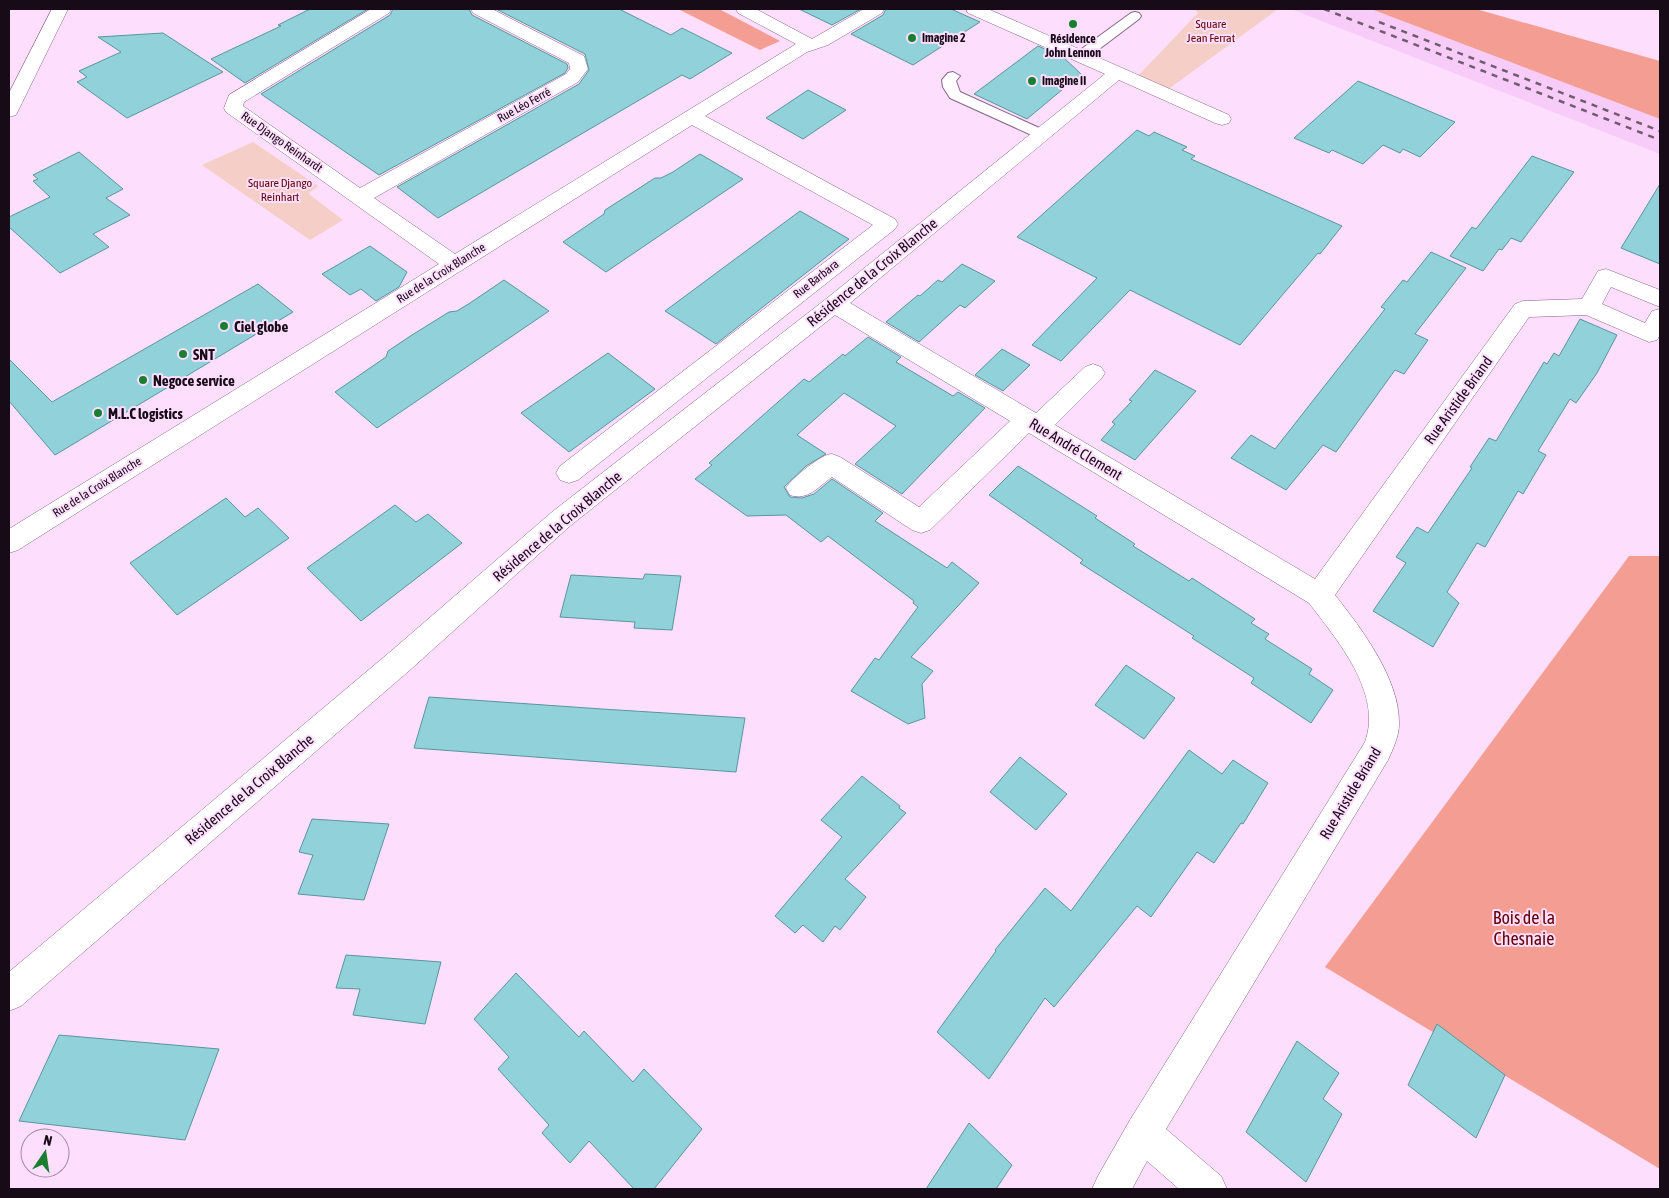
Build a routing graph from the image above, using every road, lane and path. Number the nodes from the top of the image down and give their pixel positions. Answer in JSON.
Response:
{"nodes":[{"id":1,"x":60,"y":9,"type":"edge"},
{"id":2,"x":383,"y":9,"type":"edge"},
{"id":3,"x":479,"y":9,"type":"edge"},
{"id":4,"x":745,"y":9,"type":"edge"},
{"id":5,"x":876,"y":9,"type":"edge"},
{"id":6,"x":974,"y":9,"type":"edge"},
{"id":7,"x":1134,"y":16,"type":"dead end"},
{"id":8,"x":811,"y":45,"type":"junction"},
{"id":9,"x":1081,"y":56,"type":"junction"},
{"id":10,"x":1117,"y":73,"type":"junction"},
{"id":11,"x":953,"y":76,"type":"dead end"},
{"id":12,"x":14,"y":91,"type":"edge"},
{"id":13,"x":9,"y":112,"type":"edge"},
{"id":14,"x":692,"y":117,"type":"junction"},
{"id":15,"x":1222,"y":119,"type":"dead end"},
{"id":16,"x":1041,"y":134,"type":"junction"},
{"id":17,"x":360,"y":196,"type":"junction"},
{"id":18,"x":454,"y":264,"type":"junction"},
{"id":19,"x":1660,"y":299,"type":"edge"},
{"id":20,"x":834,"y":304,"type":"junction"},
{"id":21,"x":1589,"y":307,"type":"junction"},
{"id":22,"x":1660,"y":317,"type":"edge"},
{"id":23,"x":1093,"y":373,"type":"dead end"},
{"id":24,"x":1033,"y":423,"type":"junction"},
{"id":25,"x":569,"y":473,"type":"dead end"},
{"id":26,"x":798,"y":488,"type":"dead end"},
{"id":27,"x":9,"y":542,"type":"edge"},
{"id":28,"x":1319,"y":595,"type":"junction"},
{"id":29,"x":9,"y":994,"type":"edge"},
{"id":30,"x":1143,"y":1133,"type":"junction"},
{"id":31,"x":1111,"y":1189,"type":"edge"},
{"id":32,"x":1208,"y":1189,"type":"edge"}],
"edges":[{"from":1,"to":12,"type":"street"},
{"from":2,"to":17,"type":"street","name":"Rue Django Reinhardt"},
{"from":3,"to":17,"type":"street","name":"Rue Léo Ferré"},
{"from":4,"to":8,"type":"street"},
{"from":5,"to":8,"type":"street","name":"Rue de la Croix Blanche"},
{"from":6,"to":9,"type":"street"},
{"from":7,"to":9,"type":"lane"},
{"from":8,"to":14,"type":"street","name":"Rue de la Croix Blanche"},
{"from":9,"to":10,"type":"street"},
{"from":10,"to":15,"type":"street"},
{"from":10,"to":16,"type":"street","name":"Résidence de la Croix Blanche"},
{"from":11,"to":16,"type":"lane"},
{"from":12,"to":13,"type":"street"},
{"from":14,"to":18,"type":"street","name":"Rue de la Croix Blanche"},
{"from":14,"to":25,"type":"street","name":"Rue Barbara"},
{"from":16,"to":20,"type":"street","name":"Résidence de la Croix Blanche"},
{"from":17,"to":18,"type":"street","name":"Rue Django Reinhardt"},
{"from":18,"to":27,"type":"street","name":"Rue de la Croix Blanche"},
{"from":19,"to":21,"type":"street"},
{"from":20,"to":24,"type":"street","name":"Rue André Clement"},
{"from":20,"to":29,"type":"street","name":"Résidence de la Croix Blanche"},
{"from":21,"to":22,"type":"street"},
{"from":21,"to":28,"type":"street","name":"Rue Aristide Briand"},
{"from":23,"to":24,"type":"street"},
{"from":24,"to":26,"type":"street"},
{"from":24,"to":28,"type":"street","name":"Rue André Clement"},
{"from":28,"to":30,"type":"street","name":"Rue Aristide Briand"},
{"from":30,"to":31,"type":"street","name":"Rue Aristide Briand"},
{"from":30,"to":32,"type":"street"}]}
